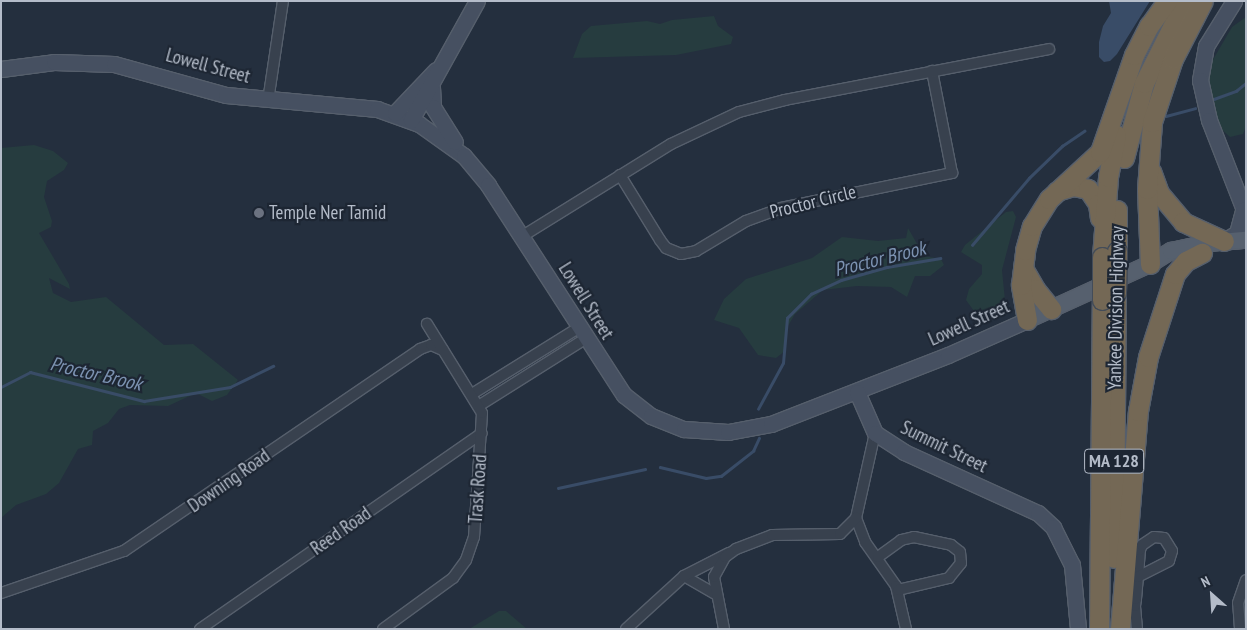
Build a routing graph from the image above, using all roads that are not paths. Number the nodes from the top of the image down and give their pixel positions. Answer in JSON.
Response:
{"nodes":[{"id":1,"x":283,"y":1,"type":"edge"},
{"id":2,"x":477,"y":1,"type":"edge"},
{"id":3,"x":1169,"y":1,"type":"edge"},
{"id":4,"x":1185,"y":1,"type":"edge"},
{"id":5,"x":1204,"y":1,"type":"edge"},
{"id":6,"x":1234,"y":1,"type":"edge"},
{"id":7,"x":1049,"y":49,"type":"dead end"},
{"id":8,"x":439,"y":67,"type":"junction"},
{"id":9,"x":1,"y":69,"type":"edge"},
{"id":10,"x":932,"y":72,"type":"junction"},
{"id":11,"x":432,"y":86,"type":"junction"},
{"id":12,"x":268,"y":101,"type":"junction"},
{"id":13,"x":395,"y":113,"type":"junction"},
{"id":14,"x":411,"y":120,"type":"junction"},
{"id":15,"x":464,"y":156,"type":"junction"},
{"id":16,"x":1148,"y":158,"type":"junction"},
{"id":17,"x":620,"y":175,"type":"junction"},
{"id":18,"x":1056,"y":192,"type":"junction"},
{"id":19,"x":1244,"y":213,"type":"edge"},
{"id":20,"x":521,"y":237,"type":"junction"},
{"id":21,"x":1246,"y":240,"type":"edge"},
{"id":22,"x":1224,"y":241,"type":"junction"},
{"id":23,"x":1246,"y":249,"type":"edge"},
{"id":24,"x":1202,"y":253,"type":"junction"},
{"id":25,"x":1110,"y":254,"type":"junction"},
{"id":26,"x":1150,"y":264,"type":"junction"},
{"id":27,"x":1023,"y":268,"type":"junction"},
{"id":28,"x":1109,"y":296,"type":"junction"},
{"id":29,"x":1051,"y":309,"type":"junction"},
{"id":30,"x":1027,"y":320,"type":"junction"},
{"id":31,"x":427,"y":324,"type":"dead end"},
{"id":32,"x":582,"y":333,"type":"junction"},
{"id":33,"x":443,"y":350,"type":"junction"},
{"id":34,"x":857,"y":392,"type":"junction"},
{"id":35,"x":472,"y":394,"type":"junction"},
{"id":36,"x":480,"y":405,"type":"junction"},
{"id":37,"x":482,"y":433,"type":"junction"},
{"id":38,"x":875,"y":433,"type":"junction"},
{"id":39,"x":856,"y":518,"type":"junction"},
{"id":40,"x":840,"y":534,"type":"junction"},
{"id":41,"x":865,"y":542,"type":"junction"},
{"id":42,"x":736,"y":549,"type":"junction"},
{"id":43,"x":878,"y":557,"type":"junction"},
{"id":44,"x":684,"y":576,"type":"junction"},
{"id":45,"x":1138,"y":577,"type":"dead end"},
{"id":46,"x":1246,"y":580,"type":"edge"},
{"id":47,"x":898,"y":590,"type":"junction"},
{"id":48,"x":1,"y":593,"type":"edge"},
{"id":49,"x":715,"y":594,"type":"junction"},
{"id":50,"x":200,"y":629,"type":"edge"},
{"id":51,"x":383,"y":629,"type":"edge"},
{"id":52,"x":626,"y":629,"type":"edge"},
{"id":53,"x":724,"y":629,"type":"edge"},
{"id":54,"x":906,"y":629,"type":"edge"},
{"id":55,"x":1078,"y":629,"type":"edge"},
{"id":56,"x":1099,"y":629,"type":"edge"},
{"id":57,"x":1114,"y":629,"type":"edge"},
{"id":58,"x":1120,"y":629,"type":"edge"},
{"id":59,"x":1137,"y":629,"type":"edge"},
{"id":60,"x":1240,"y":629,"type":"edge"}],
"edges":[{"from":1,"to":12,"type":"street"},
{"from":2,"to":8,"type":"main road"},
{"from":3,"to":18,"type":"highway"},
{"from":3,"to":25,"type":"highway","name":"Yankee Division Highway","number":"MA 128"},
{"from":4,"to":25,"type":"highway","name":"Yankee Division Highway","number":"MA 128"},
{"from":5,"to":16,"type":"highway"},
{"from":6,"to":19,"type":"main road"},
{"from":7,"to":10,"type":"street"},
{"from":8,"to":11,"type":"main road"},
{"from":8,"to":13,"type":"main road"},
{"from":9,"to":12,"type":"main road","name":"Lowell Street"},
{"from":10,"to":17,"type":"street"},
{"from":10,"to":17,"type":"street","name":"Proctor Circle"},
{"from":11,"to":14,"type":"main road"},
{"from":11,"to":15,"type":"main road"},
{"from":12,"to":13,"type":"main road","name":"Lowell Street"},
{"from":13,"to":14,"type":"main road","name":"Lowell Street"},
{"from":14,"to":15,"type":"main road","name":"Lowell Street"},
{"from":15,"to":20,"type":"main road","name":"Lowell Street"},
{"from":16,"to":22,"type":"highway"},
{"from":16,"to":26,"type":"highway"},
{"from":17,"to":20,"type":"street"},
{"from":18,"to":25,"type":"highway"},
{"from":18,"to":27,"type":"highway"},
{"from":19,"to":22,"type":"main road"},
{"from":20,"to":32,"type":"main road","name":"Lowell Street"},
{"from":21,"to":22,"type":"main road","name":"Lowell Street"},
{"from":22,"to":26,"type":"main road","name":"Lowell Street"},
{"from":23,"to":24,"type":"main road","name":"Lowell Street"},
{"from":24,"to":26,"type":"main road","name":"Lowell Street"},
{"from":24,"to":58,"type":"highway"},
{"from":25,"to":28,"type":"highway","name":"Yankee Division Highway","number":"MA 128","bridge":true},
{"from":26,"to":29,"type":"main road","name":"Lowell Street"},
{"from":27,"to":29,"type":"highway"},
{"from":27,"to":30,"type":"highway"},
{"from":28,"to":56,"type":"highway","name":"Yankee Division Highway","number":"MA 128"},
{"from":28,"to":57,"type":"highway","name":"Yankee Division Highway","number":"MA 128"},
{"from":29,"to":30,"type":"main road","name":"Lowell Street"},
{"from":30,"to":34,"type":"main road","name":"Lowell Street"},
{"from":31,"to":33,"type":"street"},
{"from":32,"to":34,"type":"main road","name":"Lowell Street"},
{"from":32,"to":35,"type":"street"},
{"from":32,"to":36,"type":"street"},
{"from":33,"to":35,"type":"street"},
{"from":33,"to":48,"type":"street","name":"Downing Road"},
{"from":34,"to":38,"type":"main road","name":"Summit Street"},
{"from":35,"to":36,"type":"street"},
{"from":36,"to":37,"type":"street","name":"Trask Road"},
{"from":37,"to":50,"type":"street","name":"Reed Road"},
{"from":37,"to":51,"type":"street","name":"Trask Road"},
{"from":38,"to":39,"type":"street"},
{"from":38,"to":55,"type":"main road","name":"Summit Street"},
{"from":39,"to":40,"type":"street"},
{"from":39,"to":41,"type":"street"},
{"from":40,"to":41,"type":"street"},
{"from":40,"to":42,"type":"street"},
{"from":41,"to":43,"type":"street"},
{"from":42,"to":44,"type":"street"},
{"from":42,"to":49,"type":"street"},
{"from":43,"to":47,"type":"street"},
{"from":43,"to":47,"type":"street"},
{"from":44,"to":49,"type":"street"},
{"from":44,"to":52,"type":"street"},
{"from":45,"to":59,"type":"street"},
{"from":46,"to":60,"type":"street"},
{"from":47,"to":54,"type":"street"},
{"from":49,"to":53,"type":"street"}]}
